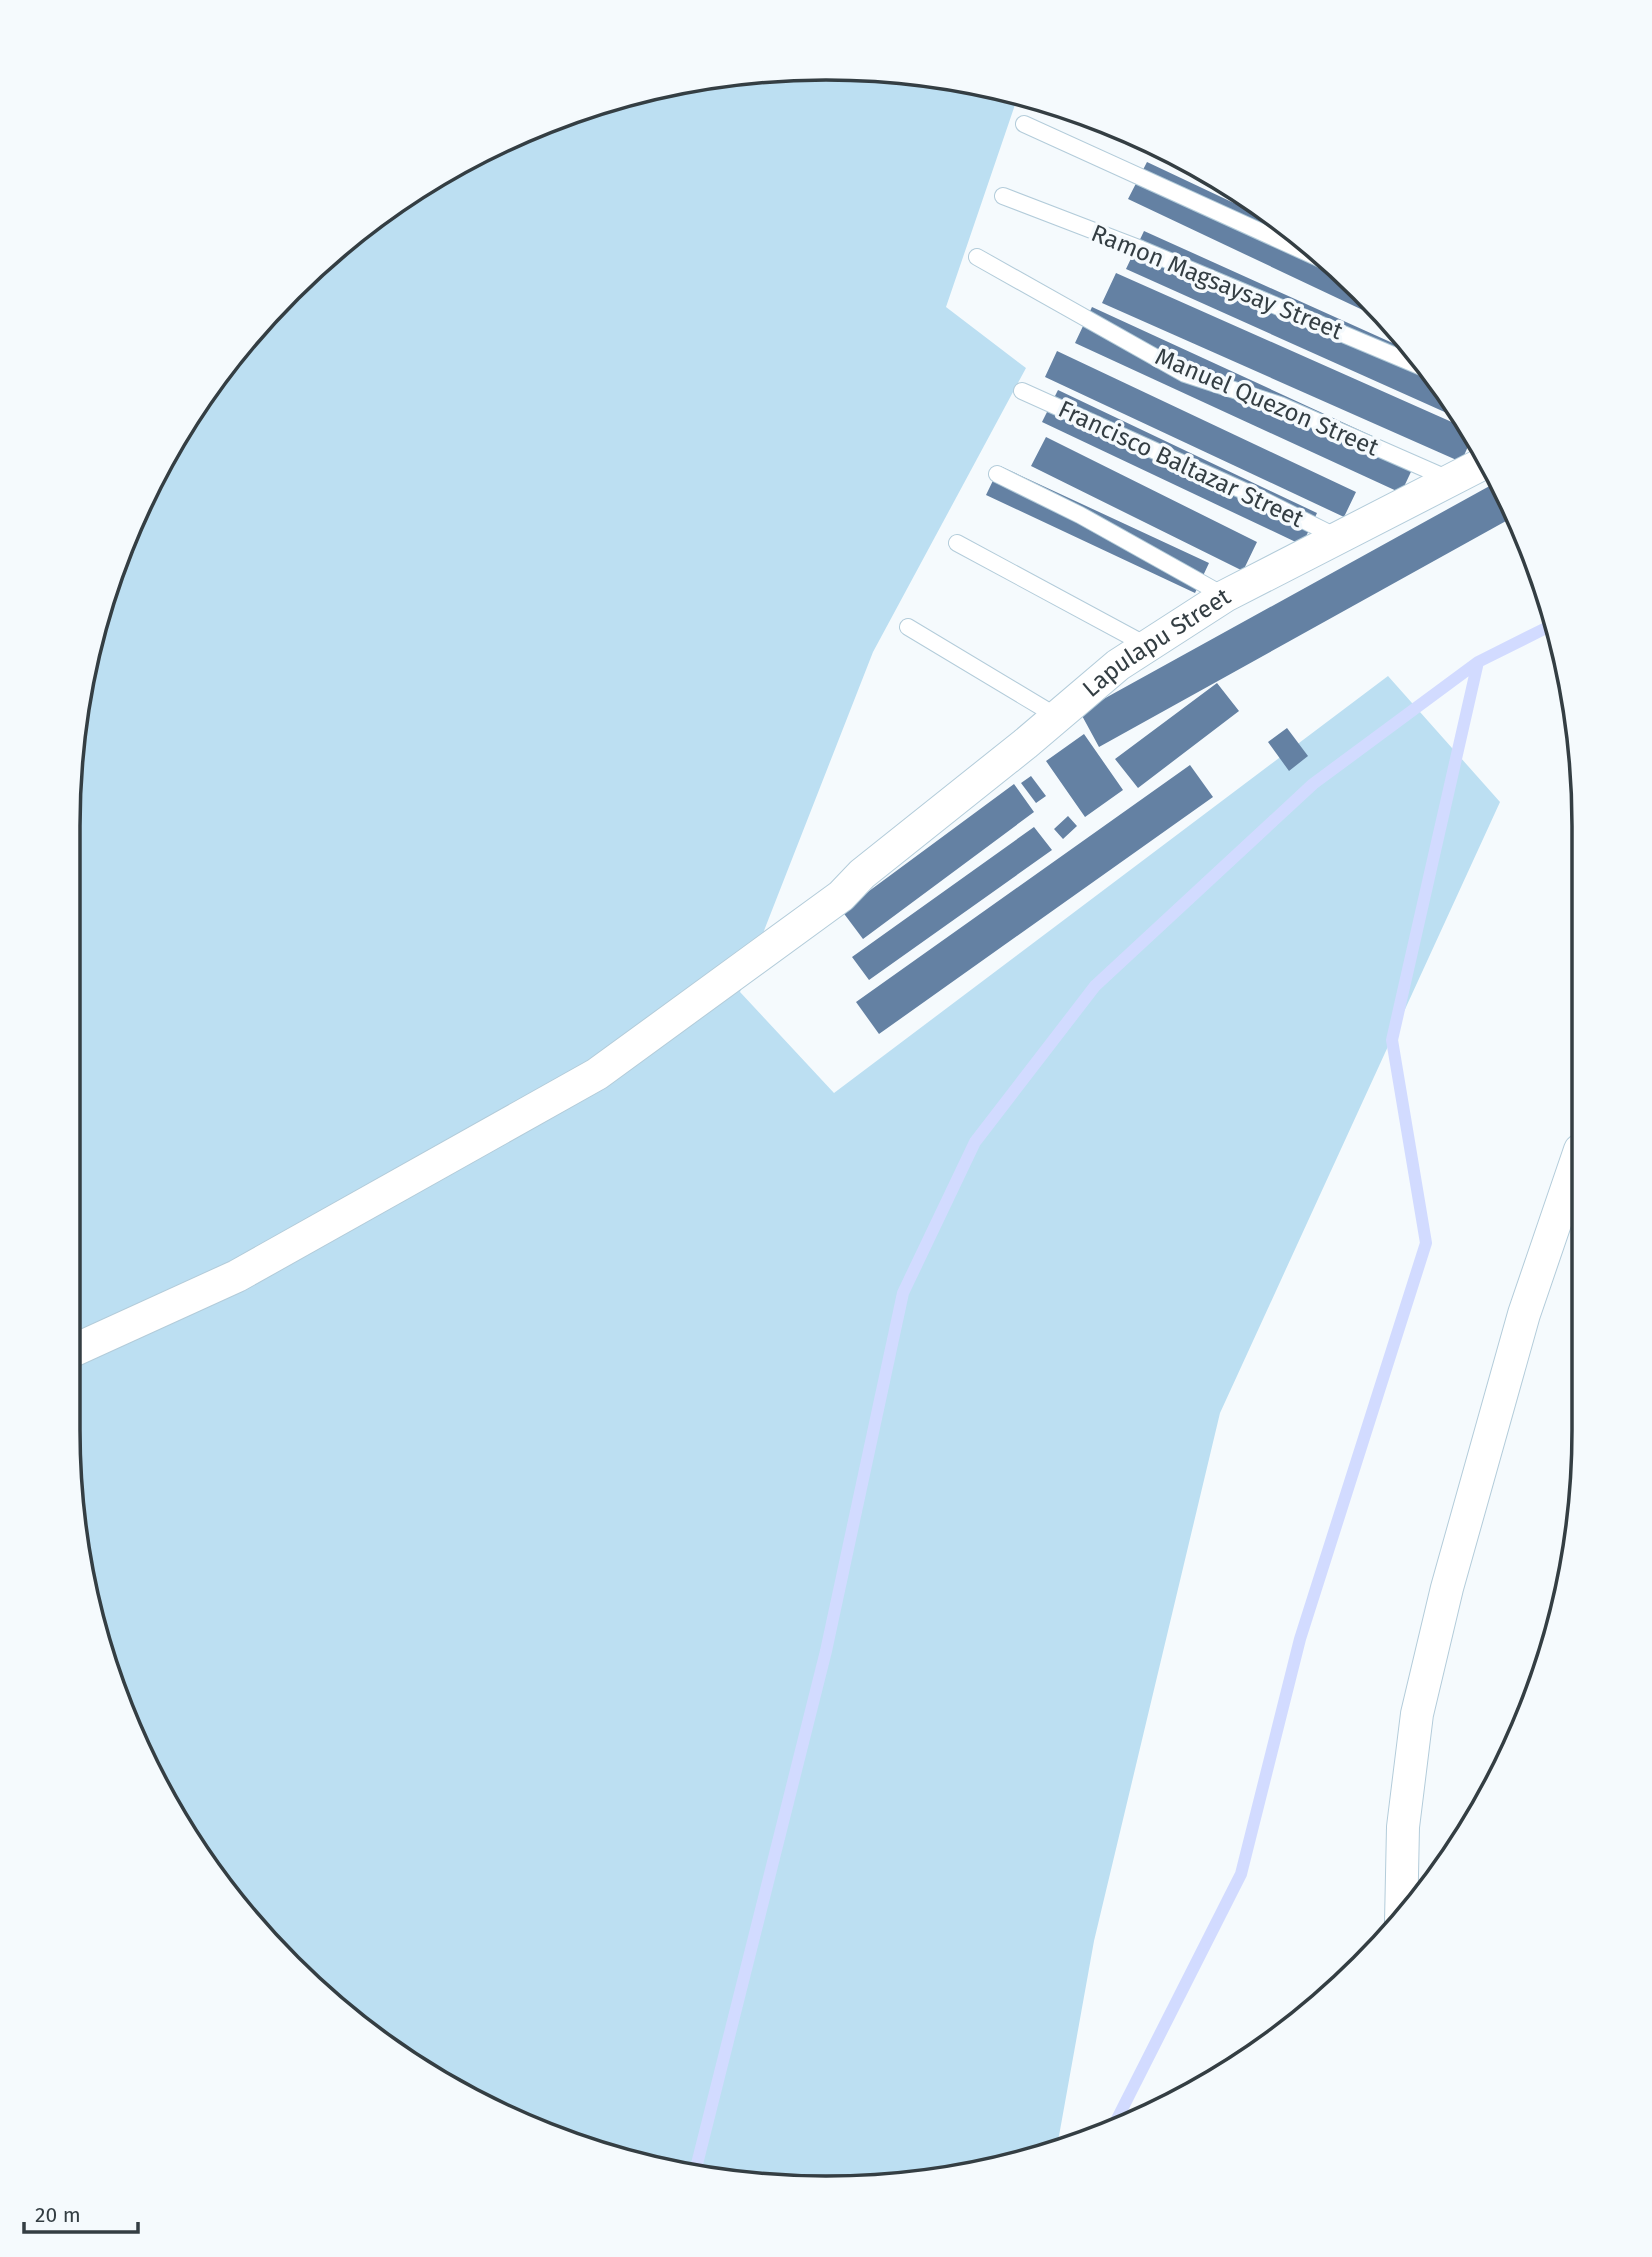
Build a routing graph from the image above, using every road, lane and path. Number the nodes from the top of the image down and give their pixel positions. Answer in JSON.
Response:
{"nodes":[{"id":1,"x":1024,"y":124,"type":"dead end"},
{"id":2,"x":1003,"y":196,"type":"dead end"},
{"id":3,"x":1295,"y":247,"type":"edge"},
{"id":4,"x":977,"y":257,"type":"dead end"},
{"id":5,"x":1408,"y":362,"type":"edge"},
{"id":6,"x":1022,"y":391,"type":"dead end"},
{"id":7,"x":1479,"y":466,"type":"edge"},
{"id":8,"x":997,"y":474,"type":"dead end"},
{"id":9,"x":1451,"y":480,"type":"junction"},
{"id":10,"x":1339,"y":538,"type":"junction"},
{"id":11,"x":957,"y":543,"type":"dead end"},
{"id":12,"x":1226,"y":596,"type":"junction"},
{"id":13,"x":908,"y":627,"type":"dead end"},
{"id":14,"x":1148,"y":646,"type":"junction"},
{"id":15,"x":1058,"y":717,"type":"junction"},
{"id":16,"x":1572,"y":1173,"type":"edge"},
{"id":17,"x":80,"y":1348,"type":"edge"},
{"id":18,"x":1402,"y":1903,"type":"edge"}],
"edges":[{"from":1,"to":3,"type":"lane"},
{"from":2,"to":5,"type":"lane","name":"Ramon Magsaysay Street"},
{"from":4,"to":9,"type":"lane","name":"Manuel Quezon Street"},
{"from":6,"to":10,"type":"lane","name":"Francisco Baltazar Street"},
{"from":7,"to":9,"type":"street","name":"Lapulapu Street"},
{"from":8,"to":12,"type":"lane"},
{"from":9,"to":10,"type":"street","name":"Lapulapu Street"},
{"from":10,"to":12,"type":"street","name":"Lapulapu Street"},
{"from":11,"to":14,"type":"lane"},
{"from":12,"to":14,"type":"street","name":"Lapulapu Street"},
{"from":13,"to":15,"type":"lane"},
{"from":14,"to":15,"type":"street","name":"Lapulapu Street"},
{"from":15,"to":17,"type":"street","name":"Lapulapu Street"},
{"from":16,"to":18,"type":"street"}]}
